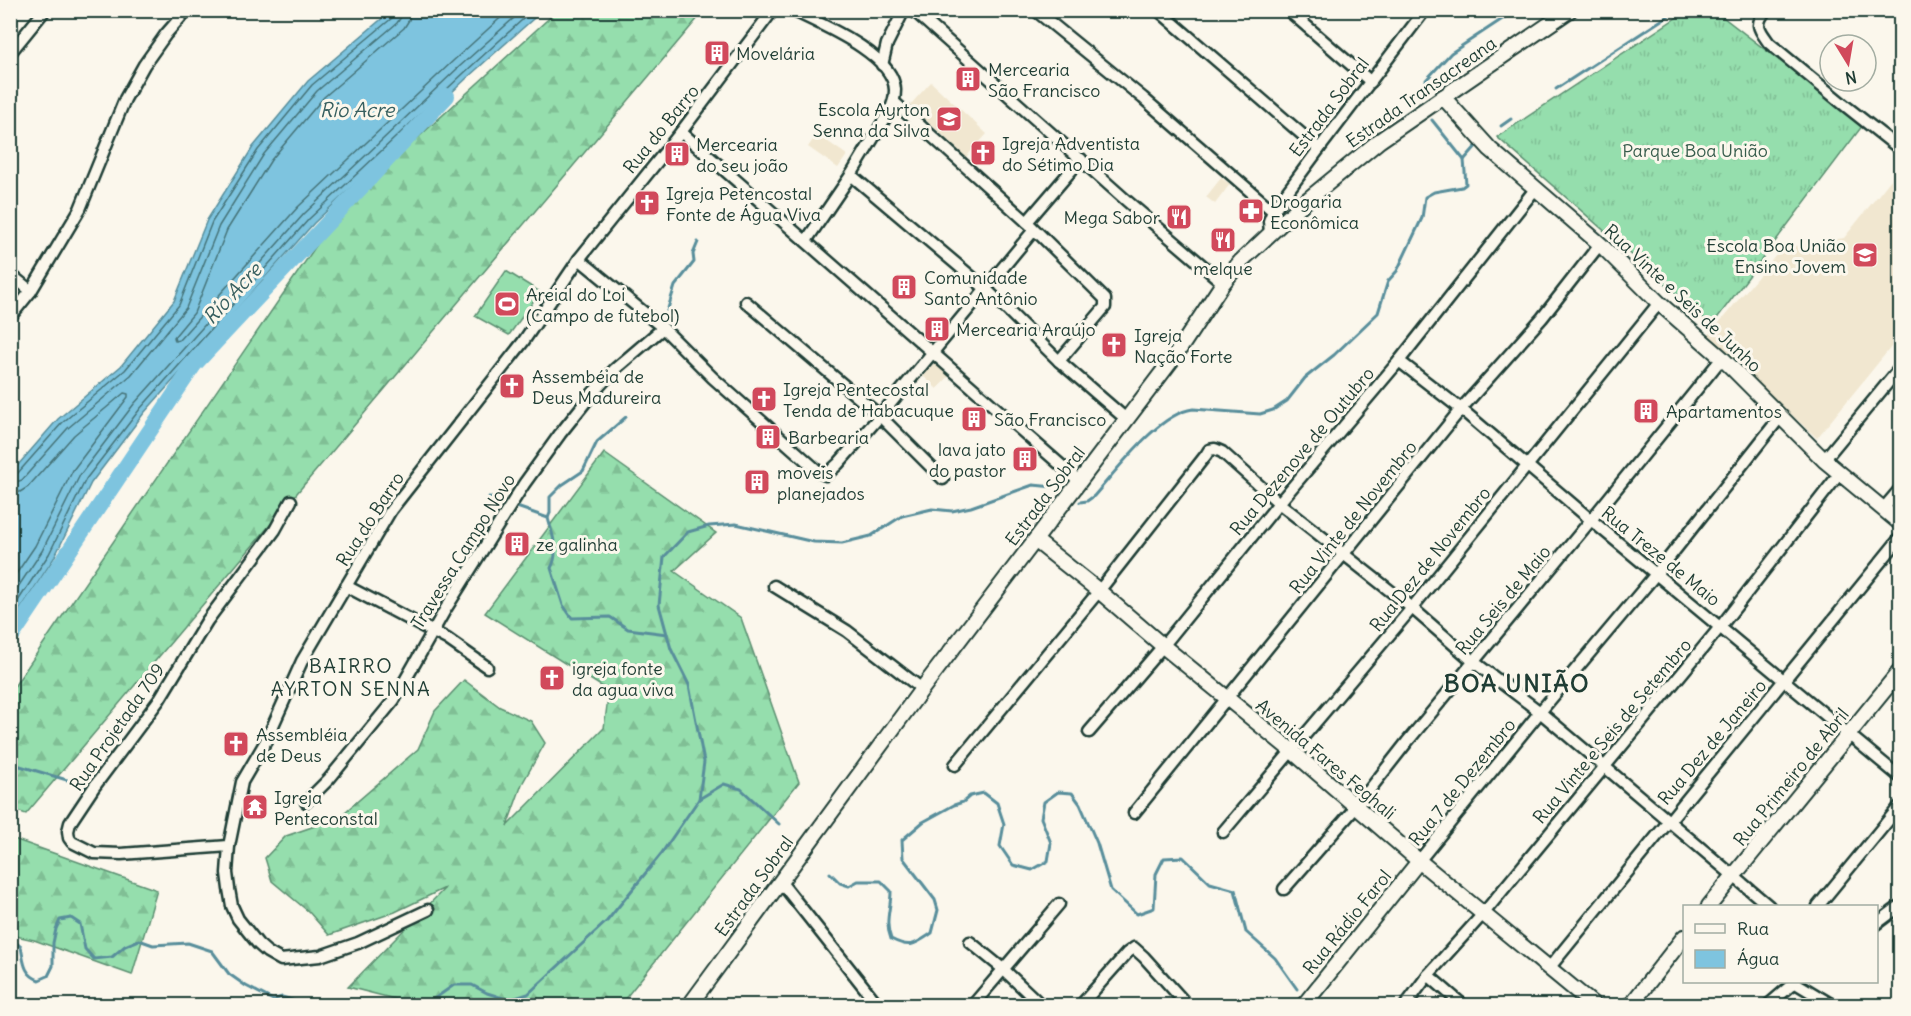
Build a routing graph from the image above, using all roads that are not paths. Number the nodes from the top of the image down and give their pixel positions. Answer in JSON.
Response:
{"nodes":[{"id":1,"x":45,"y":10,"type":"edge"},
{"id":2,"x":187,"y":10,"type":"edge"},
{"id":3,"x":773,"y":10,"type":"edge"},
{"id":4,"x":792,"y":10,"type":"edge"},
{"id":5,"x":904,"y":10,"type":"edge"},
{"id":6,"x":914,"y":10,"type":"edge"},
{"id":7,"x":1035,"y":10,"type":"edge"},
{"id":8,"x":1158,"y":10,"type":"edge"},
{"id":9,"x":1288,"y":10,"type":"edge"},
{"id":10,"x":1425,"y":10,"type":"edge"},
{"id":11,"x":1570,"y":10,"type":"edge"},
{"id":12,"x":1766,"y":10,"type":"edge"},
{"id":13,"x":10,"y":53,"type":"edge"},
{"id":14,"x":886,"y":69,"type":"junction"},
{"id":15,"x":1371,"y":82,"type":"junction"},
{"id":16,"x":1443,"y":97,"type":"junction"},
{"id":17,"x":894,"y":102,"type":"junction"},
{"id":18,"x":681,"y":132,"type":"junction"},
{"id":19,"x":1319,"y":148,"type":"junction"},
{"id":20,"x":1900,"y":149,"type":"edge"},
{"id":21,"x":1081,"y":159,"type":"junction"},
{"id":22,"x":851,"y":175,"type":"junction"},
{"id":23,"x":1536,"y":188,"type":"junction"},
{"id":24,"x":1273,"y":211,"type":"junction"},
{"id":25,"x":1030,"y":226,"type":"junction"},
{"id":26,"x":1270,"y":233,"type":"junction"},
{"id":27,"x":806,"y":240,"type":"junction"},
{"id":28,"x":1600,"y":244,"type":"junction"},
{"id":29,"x":579,"y":259,"type":"junction"},
{"id":30,"x":10,"y":274,"type":"edge"},
{"id":31,"x":1223,"y":283,"type":"junction"},
{"id":32,"x":986,"y":289,"type":"junction"},
{"id":33,"x":31,"y":291,"type":"junction"},
{"id":34,"x":746,"y":302,"type":"dead end"},
{"id":35,"x":1659,"y":303,"type":"junction"},
{"id":36,"x":10,"y":317,"type":"edge"},
{"id":37,"x":663,"y":328,"type":"junction"},
{"id":38,"x":933,"y":352,"type":"junction"},
{"id":39,"x":1722,"y":358,"type":"junction"},
{"id":40,"x":1059,"y":361,"type":"junction"},
{"id":41,"x":1399,"y":361,"type":"junction"},
{"id":42,"x":1900,"y":368,"type":"edge"},
{"id":43,"x":1461,"y":409,"type":"junction"},
{"id":44,"x":880,"y":416,"type":"junction"},
{"id":45,"x":1781,"y":416,"type":"junction"},
{"id":46,"x":1126,"y":419,"type":"junction"},
{"id":47,"x":1824,"y":460,"type":"junction"},
{"id":48,"x":1527,"y":466,"type":"junction"},
{"id":49,"x":1840,"y":473,"type":"junction"},
{"id":50,"x":943,"y":479,"type":"dead end"},
{"id":51,"x":1079,"y":481,"type":"junction"},
{"id":52,"x":1900,"y":489,"type":"edge"},
{"id":53,"x":291,"y":501,"type":"dead end"},
{"id":54,"x":1279,"y":503,"type":"junction"},
{"id":55,"x":1883,"y":509,"type":"junction"},
{"id":56,"x":1592,"y":520,"type":"junction"},
{"id":57,"x":1900,"y":523,"type":"edge"},
{"id":58,"x":1900,"y":538,"type":"edge"},
{"id":59,"x":1035,"y":540,"type":"junction"},
{"id":60,"x":1344,"y":555,"type":"junction"},
{"id":61,"x":1656,"y":574,"type":"junction"},
{"id":62,"x":346,"y":586,"type":"junction"},
{"id":63,"x":774,"y":586,"type":"dead end"},
{"id":64,"x":1099,"y":591,"type":"junction"},
{"id":65,"x":1412,"y":608,"type":"junction"},
{"id":66,"x":1721,"y":627,"type":"junction"},
{"id":67,"x":432,"y":631,"type":"junction"},
{"id":68,"x":1162,"y":646,"type":"junction"},
{"id":69,"x":1474,"y":662,"type":"junction"},
{"id":70,"x":487,"y":667,"type":"dead end"},
{"id":71,"x":1900,"y":671,"type":"edge"},
{"id":72,"x":1785,"y":679,"type":"junction"},
{"id":73,"x":922,"y":689,"type":"junction"},
{"id":74,"x":1226,"y":698,"type":"junction"},
{"id":75,"x":1540,"y":712,"type":"junction"},
{"id":76,"x":1089,"y":732,"type":"dead end"},
{"id":77,"x":1849,"y":734,"type":"junction"},
{"id":78,"x":1292,"y":751,"type":"junction"},
{"id":79,"x":955,"y":765,"type":"dead end"},
{"id":80,"x":1604,"y":767,"type":"junction"},
{"id":81,"x":1900,"y":777,"type":"edge"},
{"id":82,"x":306,"y":802,"type":"dead end"},
{"id":83,"x":1900,"y":806,"type":"edge"},
{"id":84,"x":1356,"y":807,"type":"junction"},
{"id":85,"x":1134,"y":813,"type":"dead end"},
{"id":86,"x":1667,"y":822,"type":"junction"},
{"id":87,"x":1223,"y":832,"type":"dead end"},
{"id":88,"x":230,"y":846,"type":"junction"},
{"id":89,"x":1419,"y":861,"type":"junction"},
{"id":90,"x":1733,"y":877,"type":"junction"},
{"id":91,"x":780,"y":881,"type":"junction"},
{"id":92,"x":1284,"y":889,"type":"dead end"},
{"id":93,"x":1059,"y":904,"type":"dead end"},
{"id":94,"x":1710,"y":905,"type":"edge"},
{"id":95,"x":1768,"y":905,"type":"edge"},
{"id":96,"x":1819,"y":905,"type":"edge"},
{"id":97,"x":1900,"y":906,"type":"edge"},
{"id":98,"x":428,"y":910,"type":"dead end"},
{"id":99,"x":1483,"y":914,"type":"junction"},
{"id":100,"x":1878,"y":922,"type":"edge"},
{"id":101,"x":1683,"y":938,"type":"edge"},
{"id":102,"x":970,"y":942,"type":"dead end"},
{"id":103,"x":1550,"y":967,"type":"junction"},
{"id":104,"x":1003,"y":969,"type":"junction"},
{"id":105,"x":1428,"y":975,"type":"junction"},
{"id":106,"x":1794,"y":983,"type":"edge"},
{"id":107,"x":1797,"y":983,"type":"edge"},
{"id":108,"x":689,"y":1005,"type":"edge"},
{"id":109,"x":879,"y":1005,"type":"edge"},
{"id":110,"x":972,"y":1005,"type":"edge"},
{"id":111,"x":1042,"y":1005,"type":"edge"},
{"id":112,"x":1080,"y":1005,"type":"edge"},
{"id":113,"x":1188,"y":1005,"type":"edge"},
{"id":114,"x":1303,"y":1005,"type":"edge"},
{"id":115,"x":1405,"y":1005,"type":"edge"},
{"id":116,"x":1464,"y":1005,"type":"edge"},
{"id":117,"x":1595,"y":1005,"type":"edge"},
{"id":118,"x":1630,"y":1005,"type":"edge"},
{"id":119,"x":1767,"y":1005,"type":"edge"},
{"id":120,"x":1834,"y":1005,"type":"edge"}],
"edges":[{"from":1,"to":13,"type":"street"},
{"from":2,"to":33,"type":"street"},
{"from":3,"to":18,"type":"street","name":"Rua do Barro"},
{"from":4,"to":14,"type":"street"},
{"from":5,"to":14,"type":"street"},
{"from":6,"to":21,"type":"street"},
{"from":7,"to":24,"type":"street"},
{"from":8,"to":19,"type":"street"},
{"from":9,"to":15,"type":"street"},
{"from":10,"to":15,"type":"street","name":"Estrada Sobral"},
{"from":11,"to":16,"type":"street","name":"Estrada Transacreana"},
{"from":12,"to":20,"type":"street"},
{"from":14,"to":17,"type":"street"},
{"from":15,"to":19,"type":"street","name":"Estrada Sobral"},
{"from":16,"to":23,"type":"street","name":"Rua Vinte e Seis de Junho"},
{"from":16,"to":26,"type":"street","name":"Estrada Transacreana"},
{"from":17,"to":22,"type":"street"},
{"from":17,"to":25,"type":"street"},
{"from":18,"to":27,"type":"street"},
{"from":18,"to":29,"type":"street","name":"Rua do Barro"},
{"from":19,"to":24,"type":"street","name":"Estrada Sobral"},
{"from":21,"to":25,"type":"street"},
{"from":21,"to":31,"type":"street"},
{"from":22,"to":27,"type":"street"},
{"from":22,"to":32,"type":"street"},
{"from":23,"to":28,"type":"street","name":"Rua Vinte e Seis de Junho"},
{"from":23,"to":41,"type":"street","name":"Rua Dezenove de Outubro"},
{"from":24,"to":26,"type":"street","name":"Estrada Sobral"},
{"from":25,"to":32,"type":"street"},
{"from":25,"to":40,"type":"street"},
{"from":26,"to":31,"type":"street","name":"Estrada Sobral"},
{"from":27,"to":38,"type":"street"},
{"from":28,"to":35,"type":"street","name":"Rua Vinte e Seis de Junho"},
{"from":28,"to":43,"type":"street","name":"Rua Vinte de Novembro"},
{"from":29,"to":37,"type":"street"},
{"from":29,"to":62,"type":"street","name":"Rua do Barro"},
{"from":30,"to":33,"type":"street"},
{"from":31,"to":46,"type":"street","name":"Estrada Sobral"},
{"from":32,"to":38,"type":"street"},
{"from":32,"to":40,"type":"street"},
{"from":33,"to":36,"type":"street"},
{"from":34,"to":44,"type":"street"},
{"from":35,"to":39,"type":"street","name":"Rua Vinte e Seis de Junho"},
{"from":35,"to":48,"type":"street","name":"Rua Dez de Novembro"},
{"from":37,"to":44,"type":"street"},
{"from":37,"to":67,"type":"street","name":"Travessa Campo Novo"},
{"from":38,"to":44,"type":"street"},
{"from":38,"to":51,"type":"street"},
{"from":39,"to":45,"type":"street","name":"Rua Vinte e Seis de Junho"},
{"from":39,"to":56,"type":"street","name":"Rua Seis de Maio"},
{"from":40,"to":46,"type":"street"},
{"from":41,"to":43,"type":"street","name":"Rua Treze de Maio"},
{"from":41,"to":54,"type":"street","name":"Rua Dezenove de Outubro"},
{"from":42,"to":47,"type":"street"},
{"from":43,"to":48,"type":"street","name":"Rua Treze de Maio"},
{"from":43,"to":60,"type":"street","name":"Rua Vinte de Novembro"},
{"from":44,"to":50,"type":"street"},
{"from":45,"to":47,"type":"street","name":"Rua Vinte e Seis de Junho"},
{"from":45,"to":61,"type":"street","name":"Rua 7 de Dezembro"},
{"from":46,"to":51,"type":"street","name":"Estrada Sobral"},
{"from":47,"to":49,"type":"street","name":"Rua Vinte e Seis de Junho"},
{"from":48,"to":56,"type":"street","name":"Rua Treze de Maio"},
{"from":48,"to":65,"type":"street","name":"Rua Dez de Novembro"},
{"from":49,"to":55,"type":"street","name":"Rua Vinte e Seis de Junho"},
{"from":49,"to":66,"type":"street","name":"Rua Vinte e Seis de Setembro"},
{"from":51,"to":59,"type":"street","name":"Estrada Sobral"},
{"from":52,"to":55,"type":"street"},
{"from":53,"to":88,"type":"street","name":"Rua Projetada 709"},
{"from":54,"to":60,"type":"street"},
{"from":54,"to":64,"type":"street"},
{"from":54,"to":68,"type":"street","name":"Rua Dezenove de Outubro"},
{"from":55,"to":57,"type":"street","name":"Rua Vinte e Seis de Junho"},
{"from":56,"to":61,"type":"street","name":"Rua Treze de Maio"},
{"from":56,"to":69,"type":"street","name":"Rua Seis de Maio"},
{"from":58,"to":72,"type":"street","name":"Rua Dez de Janeiro"},
{"from":59,"to":64,"type":"street","name":"Avenida Fares Feghali"},
{"from":59,"to":73,"type":"street","name":"Estrada Sobral"},
{"from":60,"to":65,"type":"street"},
{"from":60,"to":74,"type":"street","name":"Rua Vinte de Novembro"},
{"from":61,"to":66,"type":"street","name":"Rua Treze de Maio"},
{"from":61,"to":75,"type":"street","name":"Rua 7 de Dezembro"},
{"from":62,"to":67,"type":"street"},
{"from":62,"to":88,"type":"street","name":"Rua do Barro"},
{"from":63,"to":73,"type":"street"},
{"from":64,"to":68,"type":"street","name":"Avenida Fares Feghali"},
{"from":64,"to":79,"type":"street"},
{"from":65,"to":69,"type":"street"},
{"from":65,"to":78,"type":"street","name":"Rua Dez de Novembro"},
{"from":66,"to":72,"type":"street","name":"Rua Treze de Maio"},
{"from":66,"to":80,"type":"street","name":"Rua Vinte e Seis de Setembro"},
{"from":67,"to":70,"type":"street"},
{"from":67,"to":82,"type":"street","name":"Travessa Campo Novo"},
{"from":68,"to":74,"type":"street","name":"Avenida Fares Feghali"},
{"from":68,"to":76,"type":"street","name":"Rua Dezenove de Outubro"},
{"from":69,"to":75,"type":"street"},
{"from":69,"to":84,"type":"street","name":"Rua Seis de Maio"},
{"from":71,"to":77,"type":"street","name":"Rua Primeiro de Abril"},
{"from":72,"to":77,"type":"street","name":"Rua Treze de Maio"},
{"from":72,"to":86,"type":"street","name":"Rua Dez de Janeiro"},
{"from":73,"to":91,"type":"street","name":"Estrada Sobral"},
{"from":74,"to":78,"type":"street","name":"Avenida Fares Feghali"},
{"from":74,"to":85,"type":"street","name":"Rua Vinte de Novembro"},
{"from":75,"to":80,"type":"street"},
{"from":75,"to":89,"type":"street","name":"Rua 7 de Dezembro"},
{"from":77,"to":81,"type":"street","name":"Rua Treze de Maio"},
{"from":77,"to":90,"type":"street","name":"Rua Primeiro de Abril"},
{"from":78,"to":84,"type":"street","name":"Avenida Fares Feghali"},
{"from":78,"to":87,"type":"street","name":"Rua Dez de Novembro"},
{"from":80,"to":86,"type":"street"},
{"from":80,"to":99,"type":"street","name":"Rua Vinte e Seis de Setembro"},
{"from":83,"to":96,"type":"street"},
{"from":84,"to":89,"type":"street","name":"Avenida Fares Feghali"},
{"from":84,"to":92,"type":"street","name":"Rua Seis de Maio"},
{"from":86,"to":90,"type":"street"},
{"from":86,"to":103,"type":"street","name":"Rua Dez de Janeiro"},
{"from":88,"to":98,"type":"street","name":"Rua do Barro"},
{"from":89,"to":99,"type":"street","name":"Avenida Fares Feghali"},
{"from":89,"to":114,"type":"street","name":"Rua Rádio Farol"},
{"from":90,"to":94,"type":"street","name":"Rua Primeiro de Abril"},
{"from":90,"to":95,"type":"street"},
{"from":91,"to":108,"type":"street","name":"Estrada Sobral"},
{"from":91,"to":109,"type":"street"},
{"from":93,"to":104,"type":"street"},
{"from":97,"to":100,"type":"street"},
{"from":99,"to":103,"type":"street","name":"Avenida Fares Feghali"},
{"from":99,"to":105,"type":"street","name":"Rua Vinte e Seis de Setembro"},
{"from":101,"to":118,"type":"street"},
{"from":102,"to":104,"type":"street"},
{"from":103,"to":117,"type":"street","name":"Avenida Fares Feghali"},
{"from":104,"to":110,"type":"street"},
{"from":104,"to":111,"type":"street"},
{"from":105,"to":115,"type":"street","name":"Rua Vinte e Seis de Setembro"},
{"from":105,"to":116,"type":"street"},
{"from":106,"to":119,"type":"street"},
{"from":107,"to":120,"type":"street"},
{"from":112,"to":113,"type":"street"}]}
